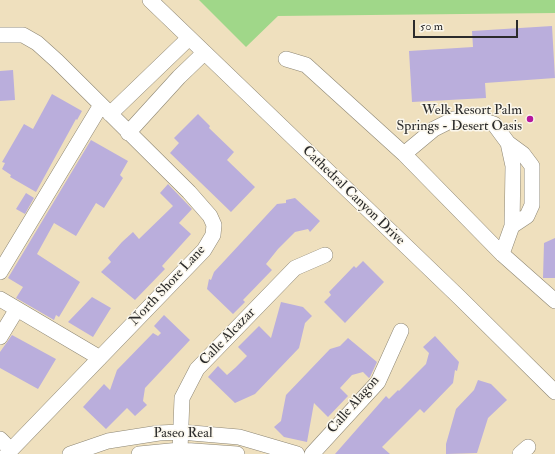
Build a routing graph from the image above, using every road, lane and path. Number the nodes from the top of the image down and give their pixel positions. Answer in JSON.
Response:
{"nodes":[{"id":1,"x":150,"y":0,"type":"edge"},
{"id":2,"x":0,"y":35,"type":"edge"},
{"id":3,"x":188,"y":38,"type":"junction"},
{"id":4,"x":204,"y":53,"type":"junction"},
{"id":5,"x":286,"y":59,"type":"dead end"},
{"id":6,"x":105,"y":110,"type":"junction"},
{"id":7,"x":128,"y":133,"type":"junction"},
{"id":8,"x":404,"y":154,"type":"junction"},
{"id":9,"x":502,"y":254,"type":"junction"},
{"id":10,"x":325,"y":256,"type":"dead end"},
{"id":11,"x":0,"y":272,"type":"edge"},
{"id":12,"x":0,"y":299,"type":"edge"},
{"id":13,"x":555,"y":301,"type":"edge"},
{"id":14,"x":17,"y":309,"type":"junction"},
{"id":15,"x":401,"y":331,"type":"dead end"},
{"id":16,"x":0,"y":337,"type":"edge"},
{"id":17,"x":100,"y":358,"type":"junction"},
{"id":18,"x":555,"y":392,"type":"edge"},
{"id":19,"x":180,"y":432,"type":"junction"},
{"id":20,"x":0,"y":439,"type":"edge"},
{"id":21,"x":249,"y":439,"type":"junction"},
{"id":22,"x":180,"y":450,"type":"junction"},
{"id":23,"x":10,"y":452,"type":"edge"},
{"id":24,"x":70,"y":454,"type":"edge"},
{"id":25,"x":138,"y":454,"type":"edge"},
{"id":26,"x":237,"y":454,"type":"edge"},
{"id":27,"x":245,"y":454,"type":"edge"},
{"id":28,"x":296,"y":454,"type":"edge"},
{"id":29,"x":312,"y":454,"type":"edge"}],
"edges":[{"from":1,"to":3,"type":"street","name":"Cathedral Canyon Drive"},
{"from":2,"to":6,"type":"street","name":"North Shore Lane"},
{"from":3,"to":4,"type":"street","name":"Cathedral Canyon Drive"},
{"from":3,"to":6,"type":"street"},
{"from":4,"to":7,"type":"street"},
{"from":4,"to":18,"type":"street","name":"Cathedral Canyon Drive"},
{"from":5,"to":8,"type":"street"},
{"from":6,"to":7,"type":"street","name":"North Shore Lane"},
{"from":6,"to":11,"type":"street"},
{"from":7,"to":17,"type":"street","name":"North Shore Lane"},
{"from":8,"to":9,"type":"street"},
{"from":8,"to":9,"type":"street"},
{"from":9,"to":13,"type":"street"},
{"from":10,"to":19,"type":"street","name":"Calle Alcazar"},
{"from":12,"to":14,"type":"street"},
{"from":14,"to":16,"type":"street"},
{"from":14,"to":17,"type":"street"},
{"from":15,"to":29,"type":"street","name":"Calle Alagon"},
{"from":17,"to":23,"type":"street","name":"North Shore Lane"},
{"from":19,"to":21,"type":"street","name":"Paseo Real"},
{"from":19,"to":22,"type":"street","name":"Calle Alcazar"},
{"from":19,"to":24,"type":"street","name":"Paseo Real"},
{"from":20,"to":23,"type":"street"},
{"from":21,"to":27,"type":"street"},
{"from":21,"to":28,"type":"street","name":"Paseo Real"},
{"from":22,"to":25,"type":"street","name":"Paseo Real"},
{"from":22,"to":26,"type":"street","name":"Paseo Real"}]}
